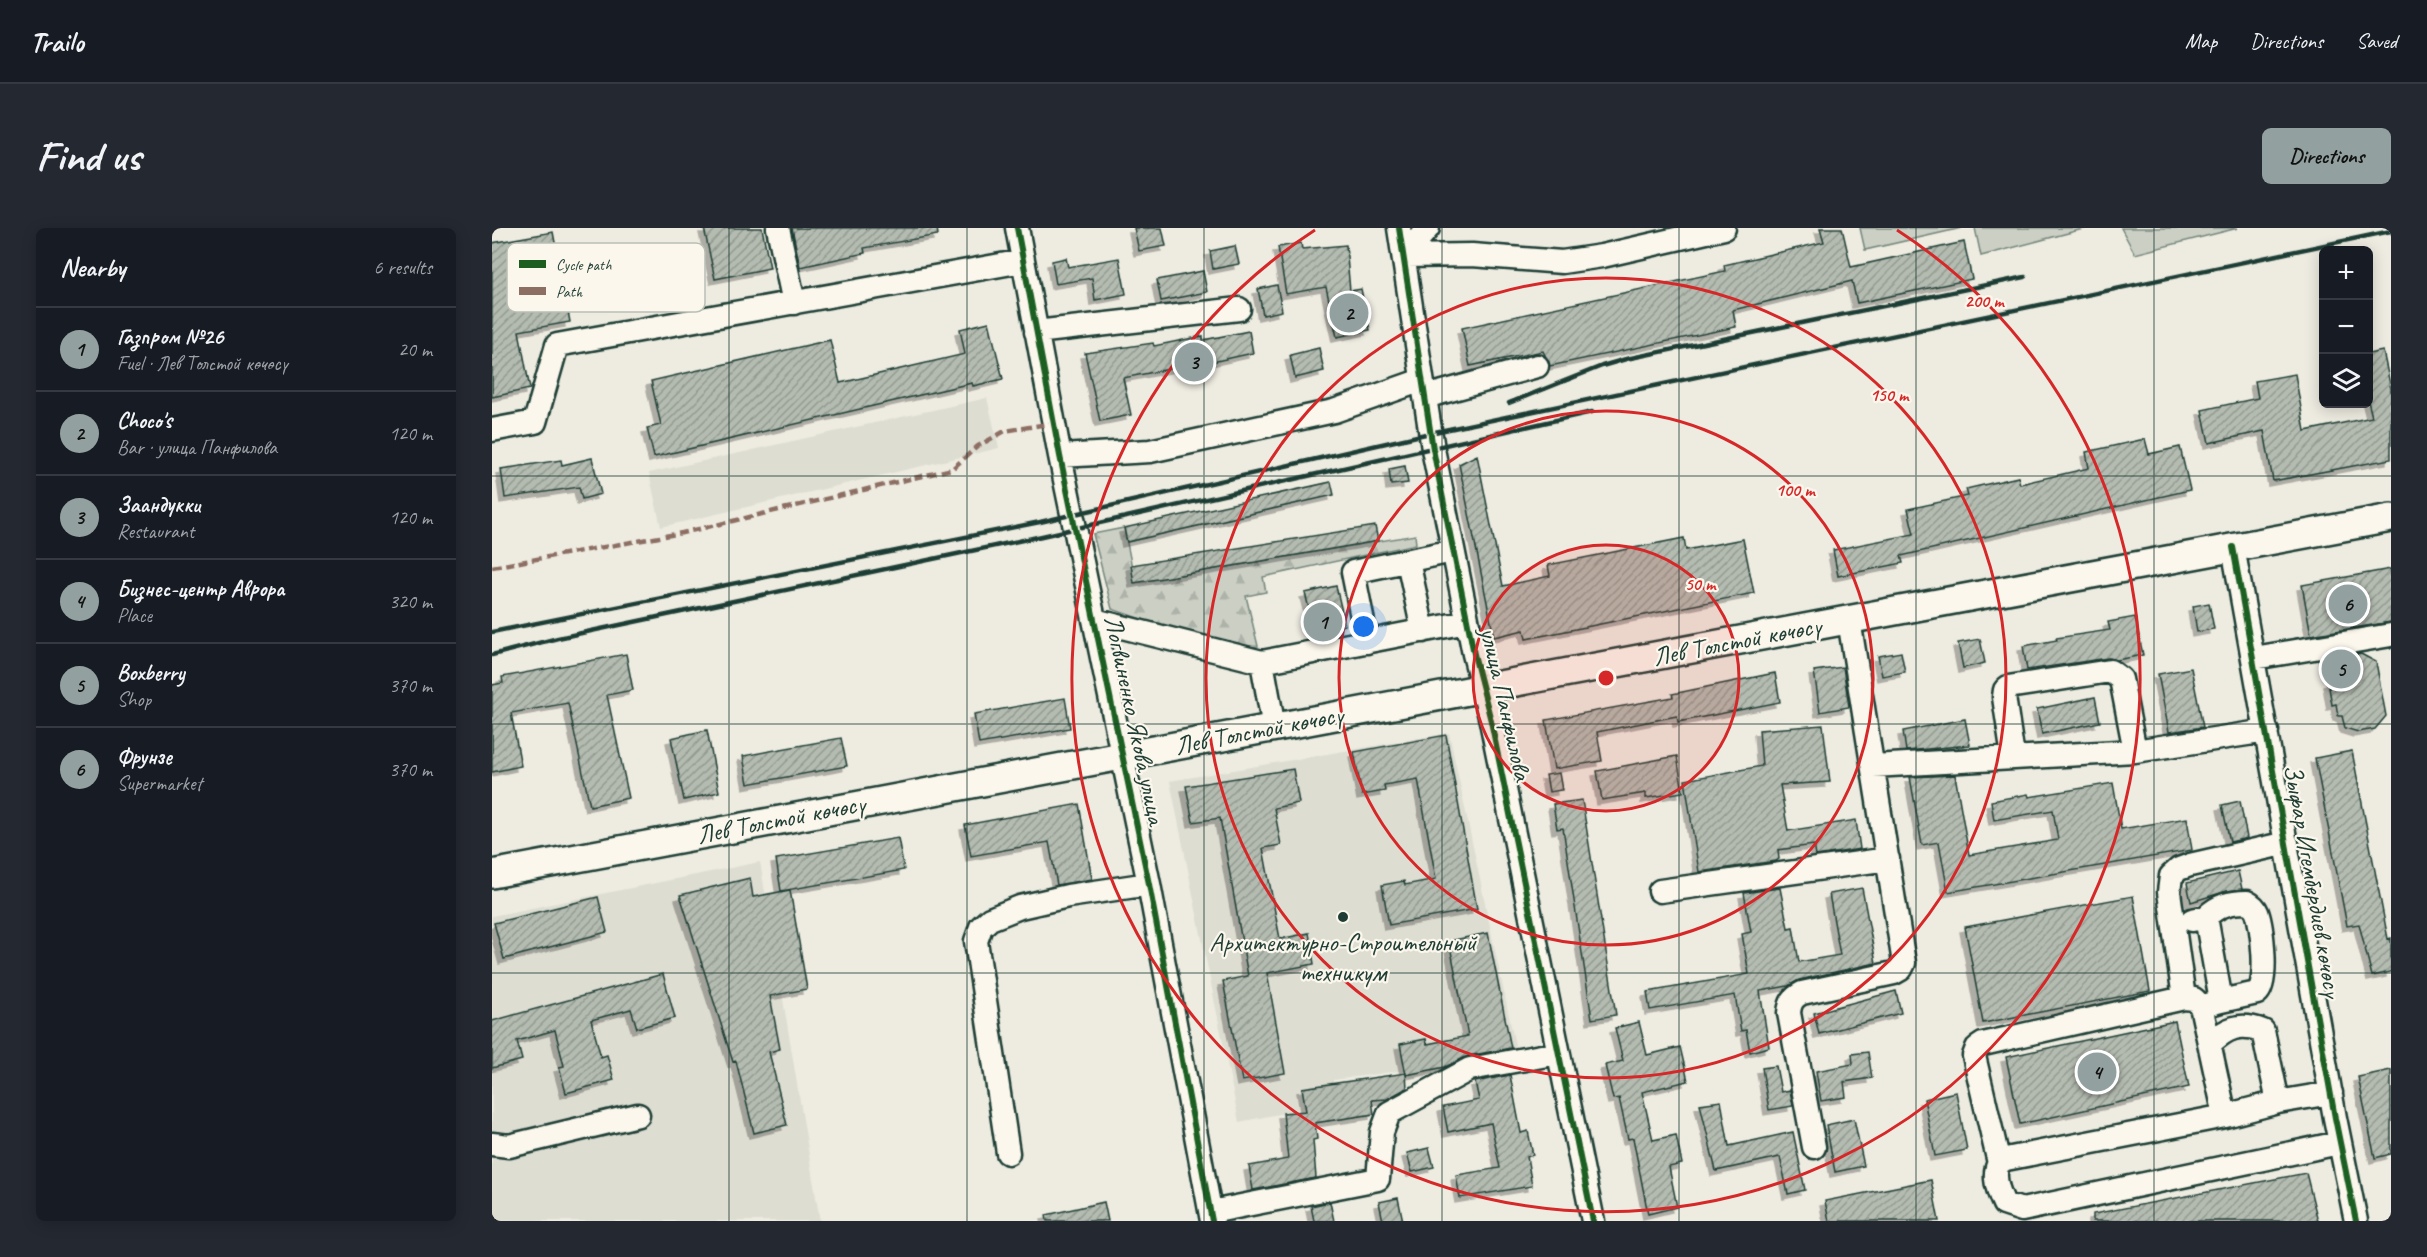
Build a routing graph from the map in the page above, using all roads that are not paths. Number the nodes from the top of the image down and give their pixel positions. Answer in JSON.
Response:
{"nodes":[{"id":1,"x":778,"y":228,"type":"edge"},
{"id":2,"x":1017,"y":228,"type":"edge"},
{"id":3,"x":1400,"y":228,"type":"edge"},
{"id":4,"x":1428,"y":228,"type":"edge"},
{"id":5,"x":1724,"y":228,"type":"edge"},
{"id":6,"x":1404,"y":256,"type":"junction"},
{"id":7,"x":1023,"y":261,"type":"junction"},
{"id":8,"x":794,"y":303,"type":"junction"},
{"id":9,"x":1239,"y":309,"type":"dead end"},
{"id":10,"x":1036,"y":332,"type":"junction"},
{"id":11,"x":1537,"y":366,"type":"dead end"},
{"id":12,"x":1424,"y":388,"type":"junction"},
{"id":13,"x":492,"y":429,"type":"edge"},
{"id":14,"x":1060,"y":456,"type":"junction"},
{"id":15,"x":2391,"y":518,"type":"edge"},
{"id":16,"x":2234,"y":547,"type":"junction"},
{"id":17,"x":1454,"y":551,"type":"junction"},
{"id":18,"x":1408,"y":561,"type":"junction"},
{"id":19,"x":1094,"y":620,"type":"junction"},
{"id":20,"x":1850,"y":620,"type":"junction"},
{"id":21,"x":1467,"y":622,"type":"junction"},
{"id":22,"x":1423,"y":631,"type":"junction"},
{"id":23,"x":2391,"y":635,"type":"edge"},
{"id":24,"x":1367,"y":642,"type":"junction"},
{"id":25,"x":2254,"y":658,"type":"junction"},
{"id":26,"x":1262,"y":662,"type":"junction"},
{"id":27,"x":1484,"y":688,"type":"junction"},
{"id":28,"x":1274,"y":728,"type":"junction"},
{"id":29,"x":2267,"y":731,"type":"junction"},
{"id":30,"x":2136,"y":751,"type":"junction"},
{"id":31,"x":1122,"y":757,"type":"junction"},
{"id":32,"x":2013,"y":757,"type":"junction"},
{"id":33,"x":1873,"y":766,"type":"junction"},
{"id":34,"x":2287,"y":843,"type":"junction"},
{"id":35,"x":1888,"y":859,"type":"junction"},
{"id":36,"x":492,"y":874,"type":"edge"},
{"id":37,"x":1149,"y":884,"type":"junction"},
{"id":38,"x":1660,"y":891,"type":"dead end"},
{"id":39,"x":2206,"y":917,"type":"junction"},
{"id":40,"x":2174,"y":925,"type":"junction"},
{"id":41,"x":2202,"y":1002,"type":"junction"},
{"id":42,"x":2210,"y":1044,"type":"junction"},
{"id":43,"x":1558,"y":1053,"type":"junction"},
{"id":44,"x":2331,"y":1093,"type":"junction"},
{"id":45,"x":2278,"y":1102,"type":"junction"},
{"id":46,"x":638,"y":1115,"type":"dead end"},
{"id":47,"x":2225,"y":1116,"type":"junction"},
{"id":48,"x":2339,"y":1143,"type":"junction"},
{"id":49,"x":492,"y":1144,"type":"edge"},
{"id":50,"x":1814,"y":1147,"type":"dead end"},
{"id":51,"x":1008,"y":1153,"type":"dead end"},
{"id":52,"x":1999,"y":1163,"type":"junction"},
{"id":53,"x":1211,"y":1216,"type":"edge"},
{"id":54,"x":1593,"y":1221,"type":"edge"},
{"id":55,"x":2356,"y":1221,"type":"edge"}],
"edges":[{"from":1,"to":8,"type":"street"},
{"from":2,"to":7,"type":"street","name":"Логвиненко Якова улица"},
{"from":3,"to":6,"type":"street","name":"улица Панфилова"},
{"from":4,"to":6,"type":"street"},
{"from":5,"to":6,"type":"street"},
{"from":6,"to":12,"type":"street","name":"улица Панфилова"},
{"from":7,"to":8,"type":"street"},
{"from":7,"to":10,"type":"street","name":"Логвиненко Якова улица"},
{"from":8,"to":13,"type":"street"},
{"from":9,"to":10,"type":"street"},
{"from":10,"to":14,"type":"street","name":"Логвиненко Якова улица"},
{"from":11,"to":12,"type":"street"},
{"from":12,"to":14,"type":"street"},
{"from":12,"to":17,"type":"street","name":"улица Панфилова"},
{"from":14,"to":19,"type":"street","name":"Логвиненко Якова улица"},
{"from":15,"to":16,"type":"main road","name":"Лев Толстой көчөсү"},
{"from":16,"to":20,"type":"main road","name":"Лев Толстой көчөсү"},
{"from":16,"to":25,"type":"street","name":"Зыфар Игембердиев көчөсү"},
{"from":17,"to":18,"type":"street"},
{"from":17,"to":21,"type":"street","name":"улица Панфилова"},
{"from":18,"to":22,"type":"street"},
{"from":18,"to":24,"type":"street"},
{"from":19,"to":26,"type":"street"},
{"from":19,"to":31,"type":"street","name":"Логвиненко Якова улица"},
{"from":20,"to":27,"type":"main road","name":"Лев Толстой көчөсү"},
{"from":20,"to":33,"type":"street","name":"Лев Толстой көчөсү"},
{"from":21,"to":22,"type":"street"},
{"from":21,"to":27,"type":"street","name":"улица Панфилова"},
{"from":22,"to":24,"type":"street"},
{"from":23,"to":25,"type":"street"},
{"from":24,"to":26,"type":"street"},
{"from":25,"to":29,"type":"street","name":"Зыфар Игембердиев көчөсү"},
{"from":26,"to":28,"type":"street"},
{"from":27,"to":28,"type":"main road","name":"Лев Толстой көчөсү"},
{"from":27,"to":43,"type":"street","name":"улица Панфилова"},
{"from":28,"to":31,"type":"main road","name":"Лев Толстой көчөсү"},
{"from":29,"to":30,"type":"street"},
{"from":29,"to":34,"type":"street","name":"Зыфар Игембердиев көчөсү"},
{"from":30,"to":32,"type":"street"},
{"from":30,"to":32,"type":"street"},
{"from":31,"to":36,"type":"main road","name":"Лев Толстой көчөсү"},
{"from":31,"to":37,"type":"street","name":"Логвиненко Якова улица"},
{"from":32,"to":33,"type":"street"},
{"from":33,"to":35,"type":"street","name":"Лев Толстой көчөсү"},
{"from":34,"to":40,"type":"street"},
{"from":34,"to":44,"type":"street","name":"Зыфар Игембердиев көчөсү"},
{"from":35,"to":38,"type":"street"},
{"from":35,"to":50,"type":"street","name":"Лев Толстой көчөсү"},
{"from":37,"to":51,"type":"street"},
{"from":37,"to":53,"type":"street","name":"Логвиненко Якова улица"},
{"from":39,"to":40,"type":"street"},
{"from":39,"to":41,"type":"street"},
{"from":39,"to":41,"type":"street"},
{"from":40,"to":41,"type":"street"},
{"from":41,"to":42,"type":"street"},
{"from":41,"to":52,"type":"street"},
{"from":42,"to":45,"type":"street"},
{"from":42,"to":47,"type":"street"},
{"from":43,"to":53,"type":"street"},
{"from":43,"to":54,"type":"street","name":"улица Панфилова"},
{"from":44,"to":45,"type":"street"},
{"from":44,"to":48,"type":"street","name":"Зыфар Игембердиев көчөсү"},
{"from":45,"to":47,"type":"street"},
{"from":46,"to":49,"type":"street"},
{"from":47,"to":52,"type":"street"},
{"from":48,"to":52,"type":"street"},
{"from":48,"to":55,"type":"street","name":"Зыфар Игембердиев көчөсү"}]}
